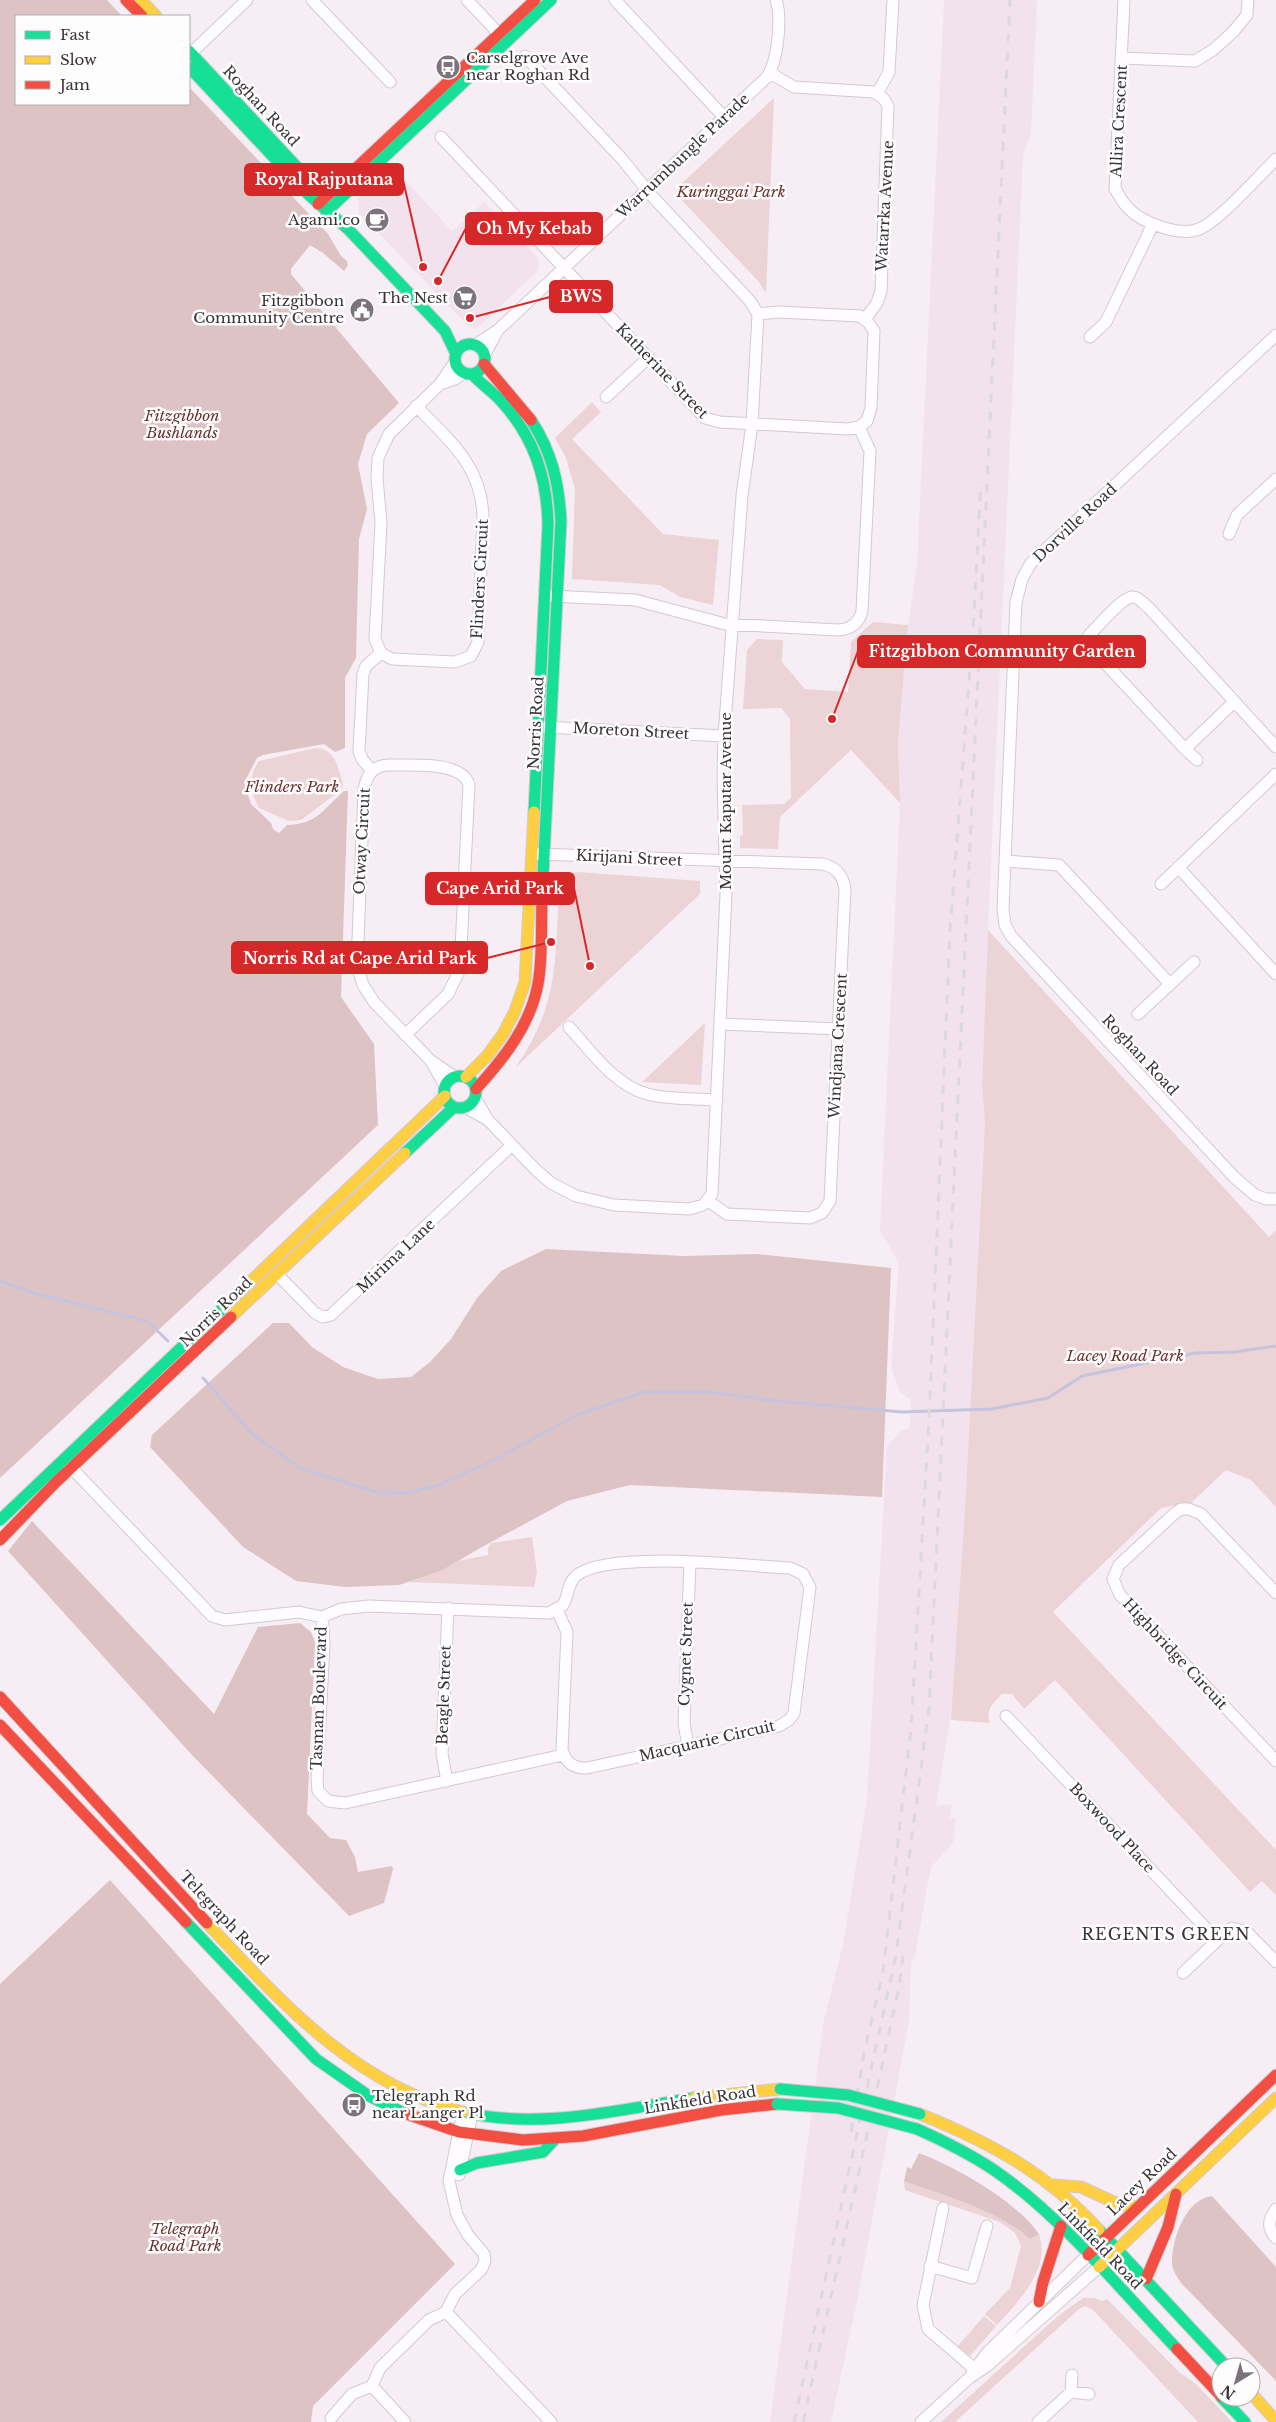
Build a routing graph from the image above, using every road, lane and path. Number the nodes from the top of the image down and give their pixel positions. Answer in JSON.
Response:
{"nodes":[{"id":1,"x":126,"y":0,"type":"edge"},
{"id":2,"x":141,"y":0,"type":"edge"},
{"id":3,"x":248,"y":0,"type":"edge"},
{"id":4,"x":312,"y":0,"type":"edge"},
{"id":5,"x":468,"y":0,"type":"edge"},
{"id":6,"x":535,"y":0,"type":"edge"},
{"id":7,"x":551,"y":0,"type":"edge"},
{"id":8,"x":615,"y":0,"type":"edge"},
{"id":9,"x":776,"y":0,"type":"edge"},
{"id":10,"x":892,"y":0,"type":"edge"},
{"id":11,"x":1124,"y":0,"type":"edge"},
{"id":12,"x":1248,"y":0,"type":"edge"},
{"id":13,"x":141,"y":15,"type":"edge"},
{"id":14,"x":155,"y":15,"type":"edge"},
{"id":15,"x":503,"y":38,"type":"junction"},
{"id":16,"x":190,"y":52,"type":"edge"},
{"id":17,"x":190,"y":54,"type":"edge"},
{"id":18,"x":525,"y":56,"type":"dead end"},
{"id":19,"x":1122,"y":58,"type":"junction"},
{"id":20,"x":190,"y":68,"type":"edge"},
{"id":21,"x":770,"y":73,"type":"junction"},
{"id":22,"x":390,"y":82,"type":"dead end"},
{"id":23,"x":878,"y":94,"type":"junction"},
{"id":24,"x":724,"y":118,"type":"junction"},
{"id":25,"x":441,"y":137,"type":"dead end"},
{"id":26,"x":1276,"y":159,"type":"edge"},
{"id":27,"x":647,"y":190,"type":"junction"},
{"id":28,"x":325,"y":204,"type":"junction"},
{"id":29,"x":1153,"y":224,"type":"junction"},
{"id":30,"x":564,"y":268,"type":"junction"},
{"id":31,"x":758,"y":314,"type":"junction"},
{"id":32,"x":865,"y":319,"type":"junction"},
{"id":33,"x":498,"y":330,"type":"junction"},
{"id":34,"x":445,"y":331,"type":"junction"},
{"id":35,"x":1276,"y":335,"type":"edge"},
{"id":36,"x":1090,"y":337,"type":"dead end"},
{"id":37,"x":471,"y":345,"type":"junction"},
{"id":38,"x":455,"y":358,"type":"junction"},
{"id":39,"x":648,"y":358,"type":"junction"},
{"id":40,"x":484,"y":360,"type":"junction"},
{"id":41,"x":468,"y":373,"type":"junction"},
{"id":42,"x":440,"y":384,"type":"junction"},
{"id":43,"x":606,"y":397,"type":"dead end"},
{"id":44,"x":416,"y":406,"type":"junction"},
{"id":45,"x":752,"y":424,"type":"junction"},
{"id":46,"x":859,"y":427,"type":"junction"},
{"id":47,"x":1276,"y":479,"type":"edge"},
{"id":48,"x":1229,"y":534,"type":"dead end"},
{"id":49,"x":544,"y":596,"type":"junction"},
{"id":50,"x":557,"y":596,"type":"junction"},
{"id":51,"x":731,"y":624,"type":"junction"},
{"id":52,"x":381,"y":653,"type":"junction"},
{"id":53,"x":1234,"y":702,"type":"junction"},
{"id":54,"x":538,"y":727,"type":"junction"},
{"id":55,"x":551,"y":728,"type":"junction"},
{"id":56,"x":724,"y":736,"type":"junction"},
{"id":57,"x":1276,"y":747,"type":"edge"},
{"id":58,"x":1185,"y":749,"type":"junction"},
{"id":59,"x":1197,"y":760,"type":"dead end"},
{"id":60,"x":372,"y":771,"type":"junction"},
{"id":61,"x":1273,"y":782,"type":"edge"},
{"id":62,"x":532,"y":854,"type":"junction"},
{"id":63,"x":545,"y":854,"type":"junction"},
{"id":64,"x":1006,"y":861,"type":"junction"},
{"id":65,"x":726,"y":862,"type":"junction"},
{"id":66,"x":1178,"y":868,"type":"junction"},
{"id":67,"x":1161,"y":884,"type":"dead end"},
{"id":68,"x":1005,"y":925,"type":"joint"},
{"id":69,"x":1194,"y":962,"type":"dead end"},
{"id":70,"x":1276,"y":974,"type":"edge"},
{"id":71,"x":1170,"y":984,"type":"junction"},
{"id":72,"x":1138,"y":1014,"type":"dead end"},
{"id":73,"x":720,"y":1024,"type":"junction"},
{"id":74,"x":569,"y":1027,"type":"dead end"},
{"id":75,"x":839,"y":1029,"type":"junction"},
{"id":76,"x":405,"y":1034,"type":"junction"},
{"id":77,"x":431,"y":1061,"type":"junction"},
{"id":78,"x":461,"y":1077,"type":"junction"},
{"id":79,"x":445,"y":1091,"type":"junction"},
{"id":80,"x":476,"y":1093,"type":"junction"},
{"id":81,"x":717,"y":1100,"type":"junction"},
{"id":82,"x":460,"y":1107,"type":"junction"},
{"id":83,"x":488,"y":1120,"type":"junction"},
{"id":84,"x":512,"y":1145,"type":"junction"},
{"id":85,"x":1276,"y":1199,"type":"edge"},
{"id":86,"x":708,"y":1201,"type":"junction"},
{"id":87,"x":277,"y":1274,"type":"junction"},
{"id":88,"x":63,"y":1459,"type":"junction"},
{"id":89,"x":73,"y":1468,"type":"junction"},
{"id":90,"x":0,"y":1520,"type":"edge"},
{"id":91,"x":0,"y":1540,"type":"edge"},
{"id":92,"x":690,"y":1562,"type":"junction"},
{"id":93,"x":1276,"y":1593,"type":"edge"},
{"id":94,"x":448,"y":1608,"type":"junction"},
{"id":95,"x":557,"y":1610,"type":"junction"},
{"id":96,"x":322,"y":1617,"type":"junction"},
{"id":97,"x":0,"y":1697,"type":"edge"},
{"id":98,"x":1006,"y":1716,"type":"dead end"},
{"id":99,"x":0,"y":1725,"type":"edge"},
{"id":100,"x":688,"y":1746,"type":"junction"},
{"id":101,"x":564,"y":1755,"type":"junction"},
{"id":102,"x":1276,"y":1761,"type":"edge"},
{"id":103,"x":447,"y":1781,"type":"junction"},
{"id":104,"x":1217,"y":1940,"type":"junction"},
{"id":105,"x":1276,"y":1962,"type":"edge"},
{"id":106,"x":1183,"y":1973,"type":"dead end"},
{"id":107,"x":1276,"y":2075,"type":"edge"},
{"id":108,"x":1276,"y":2098,"type":"edge"},
{"id":109,"x":467,"y":2113,"type":"junction"},
{"id":110,"x":463,"y":2133,"type":"junction"},
{"id":111,"x":555,"y":2139,"type":"junction"},
{"id":112,"x":460,"y":2170,"type":"junction"},
{"id":113,"x":1054,"y":2186,"type":"junction"},
{"id":114,"x":452,"y":2193,"type":"junction"},
{"id":115,"x":1176,"y":2194,"type":"junction"},
{"id":116,"x":1138,"y":2207,"type":"junction"},
{"id":117,"x":943,"y":2208,"type":"dead end"},
{"id":118,"x":1276,"y":2209,"type":"edge"},
{"id":119,"x":987,"y":2226,"type":"dead end"},
{"id":120,"x":1061,"y":2226,"type":"junction"},
{"id":121,"x":1106,"y":2238,"type":"junction"},
{"id":122,"x":1276,"y":2238,"type":"edge"},
{"id":123,"x":1118,"y":2250,"type":"junction"},
{"id":124,"x":1088,"y":2255,"type":"junction"},
{"id":125,"x":930,"y":2266,"type":"junction"},
{"id":126,"x":1099,"y":2267,"type":"junction"},
{"id":127,"x":1146,"y":2279,"type":"junction"},
{"id":128,"x":1038,"y":2302,"type":"junction"},
{"id":129,"x":446,"y":2312,"type":"junction"},
{"id":130,"x":1218,"y":2357,"type":"edge"},
{"id":131,"x":974,"y":2373,"type":"junction"},
{"id":132,"x":1072,"y":2375,"type":"dead end"},
{"id":133,"x":372,"y":2386,"type":"junction"},
{"id":134,"x":1211,"y":2386,"type":"edge"},
{"id":135,"x":1071,"y":2392,"type":"junction"},
{"id":136,"x":1089,"y":2394,"type":"dead end"},
{"id":137,"x":1261,"y":2404,"type":"edge"},
{"id":138,"x":1231,"y":2407,"type":"edge"},
{"id":139,"x":331,"y":2418,"type":"dead end"},
{"id":140,"x":1276,"y":2421,"type":"edge"},
{"id":141,"x":405,"y":2422,"type":"edge"},
{"id":142,"x":551,"y":2422,"type":"edge"},
{"id":143,"x":921,"y":2422,"type":"edge"},
{"id":144,"x":1038,"y":2422,"type":"edge"},
{"id":145,"x":1245,"y":2422,"type":"edge"}],
"edges":[{"from":1,"to":13,"type":"main road"},
{"from":2,"to":14,"type":"main road"},
{"from":3,"to":16,"type":"street"},
{"from":4,"to":22,"type":"street"},
{"from":5,"to":15,"type":"street"},
{"from":6,"to":15,"type":"main road"},
{"from":7,"to":15,"type":"main road"},
{"from":8,"to":24,"type":"street"},
{"from":9,"to":21,"type":"street"},
{"from":10,"to":23,"type":"street"},
{"from":11,"to":19,"type":"street","name":"Allira Crescent"},
{"from":12,"to":19,"type":"street"},
{"from":15,"to":28,"type":"main road"},
{"from":17,"to":28,"type":"main road","name":"Roghan Road"},
{"from":18,"to":27,"type":"street"},
{"from":19,"to":29,"type":"street","name":"Allira Crescent"},
{"from":20,"to":28,"type":"main road","name":"Roghan Road"},
{"from":21,"to":23,"type":"street"},
{"from":21,"to":24,"type":"street","name":"Warrumbungle Parade"},
{"from":23,"to":32,"type":"street","name":"Watarrka Avenue"},
{"from":24,"to":27,"type":"street","name":"Warrumbungle Parade"},
{"from":25,"to":30,"type":"street","name":"Katherine Street"},
{"from":26,"to":29,"type":"street","name":"Allira Crescent"},
{"from":27,"to":30,"type":"street","name":"Warrumbungle Parade"},
{"from":27,"to":31,"type":"street"},
{"from":28,"to":34,"type":"main road","name":"Roghan Road"},
{"from":29,"to":36,"type":"street"},
{"from":30,"to":33,"type":"street","name":"Warrumbungle Parade"},
{"from":30,"to":39,"type":"street","name":"Katherine Street"},
{"from":31,"to":32,"type":"street"},
{"from":31,"to":45,"type":"street","name":"Mount Kaputar Avenue"},
{"from":32,"to":46,"type":"street"},
{"from":33,"to":37,"type":"street","name":"Warrumbungle Parade"},
{"from":33,"to":40,"type":"street","name":"Warrumbungle Parade"},
{"from":34,"to":37,"type":"main road","name":"Roghan Road"},
{"from":34,"to":38,"type":"main road","name":"Roghan Road"},
{"from":35,"to":64,"type":"street","name":"Dorville Road"},
{"from":37,"to":38,"type":"main road"},
{"from":37,"to":40,"type":"main road","name":"Roghan Road"},
{"from":38,"to":41,"type":"main road","name":"Roghan Road"},
{"from":38,"to":42,"type":"street"},
{"from":39,"to":43,"type":"street"},
{"from":39,"to":45,"type":"street","name":"Katherine Street"},
{"from":40,"to":41,"type":"main road"},
{"from":40,"to":50,"type":"main road","name":"Norris Road"},
{"from":41,"to":42,"type":"street"},
{"from":41,"to":49,"type":"main road","name":"Norris Road"},
{"from":42,"to":44,"type":"street"},
{"from":44,"to":52,"type":"street"},
{"from":44,"to":52,"type":"street","name":"Flinders Circuit"},
{"from":45,"to":46,"type":"street","name":"Katherine Street"},
{"from":45,"to":51,"type":"street","name":"Mount Kaputar Avenue"},
{"from":46,"to":51,"type":"street"},
{"from":47,"to":48,"type":"street"},
{"from":49,"to":50,"type":"street"},
{"from":49,"to":54,"type":"main road","name":"Norris Road"},
{"from":50,"to":51,"type":"street"},
{"from":50,"to":55,"type":"main road","name":"Norris Road"},
{"from":51,"to":56,"type":"street","name":"Mount Kaputar Avenue"},
{"from":52,"to":60,"type":"street"},
{"from":53,"to":57,"type":"street"},
{"from":53,"to":58,"type":"street"},
{"from":53,"to":58,"type":"street"},
{"from":54,"to":55,"type":"street","name":"Moreton Street"},
{"from":54,"to":62,"type":"main road","name":"Norris Road"},
{"from":55,"to":56,"type":"street","name":"Moreton Street"},
{"from":55,"to":63,"type":"main road","name":"Norris Road"},
{"from":56,"to":65,"type":"street","name":"Mount Kaputar Avenue"},
{"from":58,"to":59,"type":"street"},
{"from":60,"to":76,"type":"street","name":"Otway Circuit"},
{"from":60,"to":76,"type":"street","name":"Otway Circuit"},
{"from":61,"to":66,"type":"street"},
{"from":62,"to":63,"type":"street","name":"Kirijani Street"},
{"from":62,"to":78,"type":"main road","name":"Norris Road"},
{"from":63,"to":65,"type":"street","name":"Kirijani Street"},
{"from":63,"to":80,"type":"main road","name":"Norris Road"},
{"from":64,"to":68,"type":"street","name":"Dorville Road"},
{"from":64,"to":71,"type":"street"},
{"from":65,"to":73,"type":"street","name":"Mount Kaputar Avenue"},
{"from":65,"to":75,"type":"street","name":"Windjana Crescent"},
{"from":66,"to":67,"type":"street"},
{"from":66,"to":70,"type":"street"},
{"from":68,"to":85,"type":"street","name":"Roghan Road"},
{"from":69,"to":71,"type":"street"},
{"from":71,"to":72,"type":"street"},
{"from":73,"to":75,"type":"street"},
{"from":73,"to":81,"type":"street","name":"Mount Kaputar Avenue"},
{"from":74,"to":81,"type":"street"},
{"from":75,"to":86,"type":"street","name":"Windjana Crescent"},
{"from":76,"to":77,"type":"street","name":"Otway Circuit"},
{"from":77,"to":78,"type":"street","name":"Otway Circuit"},
{"from":77,"to":79,"type":"street","name":"Otway Circuit"},
{"from":78,"to":79,"type":"main road","name":"Norris Road"},
{"from":78,"to":80,"type":"main road"},
{"from":79,"to":82,"type":"main road"},
{"from":79,"to":88,"type":"main road","name":"Norris Road"},
{"from":80,"to":82,"type":"main road","name":"Norris Road"},
{"from":80,"to":83,"type":"street"},
{"from":81,"to":86,"type":"street","name":"Mount Kaputar Avenue"},
{"from":82,"to":83,"type":"street"},
{"from":82,"to":87,"type":"main road","name":"Norris Road"},
{"from":83,"to":84,"type":"street"},
{"from":84,"to":86,"type":"street"},
{"from":84,"to":87,"type":"street","name":"Mirima Lane"},
{"from":87,"to":89,"type":"main road","name":"Norris Road"},
{"from":88,"to":89,"type":"street","name":"Tasman Boulevard"},
{"from":88,"to":90,"type":"main road","name":"Norris Road"},
{"from":89,"to":91,"type":"main road","name":"Norris Road"},
{"from":89,"to":96,"type":"street","name":"Tasman Boulevard"},
{"from":92,"to":95,"type":"street","name":"Macquarie Circuit"},
{"from":92,"to":100,"type":"street","name":"Cygnet Street"},
{"from":92,"to":100,"type":"street","name":"Macquarie Circuit"},
{"from":93,"to":102,"type":"street","name":"Highbridge Circuit"},
{"from":94,"to":95,"type":"street"},
{"from":94,"to":96,"type":"street"},
{"from":94,"to":103,"type":"street","name":"Beagle Street"},
{"from":95,"to":101,"type":"street"},
{"from":96,"to":103,"type":"street","name":"Tasman Boulevard"},
{"from":97,"to":109,"type":"main road","name":"Telegraph Road"},
{"from":98,"to":104,"type":"street","name":"Boxwood Place"},
{"from":99,"to":110,"type":"main road","name":"Telegraph Road"},
{"from":100,"to":101,"type":"street","name":"Macquarie Circuit"},
{"from":101,"to":103,"type":"street","name":"Tasman Boulevard"},
{"from":104,"to":105,"type":"street"},
{"from":104,"to":106,"type":"street"},
{"from":107,"to":116,"type":"main road","name":"Lacey Road"},
{"from":108,"to":115,"type":"main road","name":"Lacey Road"},
{"from":109,"to":110,"type":"street"},
{"from":109,"to":113,"type":"main road","name":"Linkfield Road","bridge":true},
{"from":110,"to":111,"type":"main road","name":"Linkfield Road"},
{"from":110,"to":112,"type":"street"},
{"from":110,"to":114,"type":"street"},
{"from":111,"to":112,"type":"main road"},
{"from":111,"to":120,"type":"main road","name":"Linkfield Road","bridge":true},
{"from":112,"to":114,"type":"street"},
{"from":113,"to":116,"type":"main road"},
{"from":113,"to":121,"type":"main road","name":"Linkfield Road"},
{"from":114,"to":129,"type":"street"},
{"from":115,"to":123,"type":"main road","name":"Lacey Road"},
{"from":115,"to":127,"type":"main road"},
{"from":116,"to":121,"type":"main road","name":"Lacey Road"},
{"from":117,"to":125,"type":"street"},
{"from":118,"to":122,"type":"street"},
{"from":119,"to":125,"type":"street"},
{"from":120,"to":124,"type":"main road","name":"Linkfield Road"},
{"from":120,"to":128,"type":"main road"},
{"from":121,"to":123,"type":"main road","name":"Linkfield Road"},
{"from":121,"to":124,"type":"main road","name":"Lacey Road"},
{"from":123,"to":126,"type":"main road","name":"Lacey Road"},
{"from":123,"to":127,"type":"main road","name":"Linkfield Road"},
{"from":124,"to":126,"type":"main road","name":"Linkfield Road"},
{"from":124,"to":128,"type":"street","name":"Lacey Road"},
{"from":125,"to":131,"type":"street"},
{"from":126,"to":131,"type":"street","name":"Lacey Road"},
{"from":126,"to":134,"type":"main road","name":"Linkfield Road"},
{"from":127,"to":130,"type":"main road","name":"Linkfield Road"},
{"from":128,"to":131,"type":"street","name":"Lacey Road"},
{"from":129,"to":133,"type":"street"},
{"from":129,"to":142,"type":"street"},
{"from":131,"to":143,"type":"street","name":"Lacey Road"},
{"from":132,"to":135,"type":"street"},
{"from":133,"to":139,"type":"street"},
{"from":133,"to":141,"type":"street"},
{"from":135,"to":136,"type":"street"},
{"from":135,"to":144,"type":"street"},
{"from":137,"to":140,"type":"main road"},
{"from":138,"to":145,"type":"main road","name":"Linkfield Road"}]}
